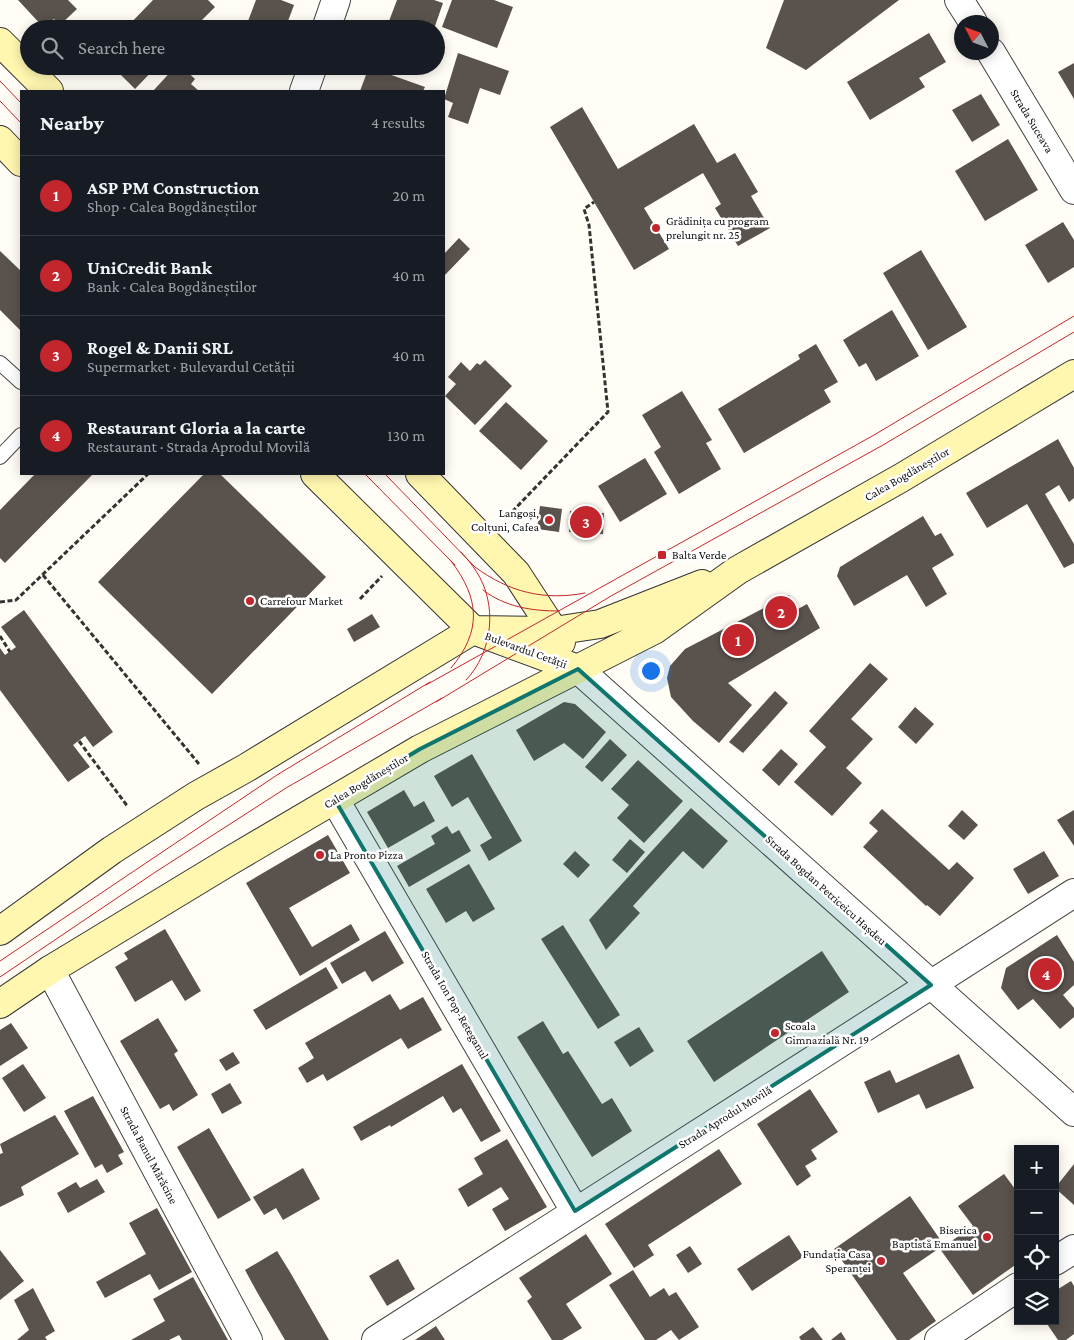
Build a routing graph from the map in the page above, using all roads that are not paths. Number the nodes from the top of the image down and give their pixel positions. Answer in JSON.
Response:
{"nodes":[{"id":1,"x":336,"y":0,"type":"edge"},
{"id":2,"x":959,"y":0,"type":"edge"},
{"id":3,"x":969,"y":15,"type":"edge"},
{"id":4,"x":329,"y":20,"type":"edge"},
{"id":5,"x":0,"y":42,"type":"edge"},
{"id":6,"x":996,"y":60,"type":"edge"},
{"id":7,"x":20,"y":62,"type":"edge"},
{"id":8,"x":33,"y":75,"type":"edge"},
{"id":9,"x":310,"y":75,"type":"edge"},
{"id":10,"x":48,"y":90,"type":"edge"},
{"id":11,"x":304,"y":90,"type":"edge"},
{"id":12,"x":0,"y":140,"type":"edge"},
{"id":13,"x":20,"y":161,"type":"edge"},
{"id":14,"x":1074,"y":190,"type":"edge"},
{"id":15,"x":0,"y":363,"type":"edge"},
{"id":16,"x":1074,"y":374,"type":"edge"},
{"id":17,"x":20,"y":381,"type":"edge"},
{"id":18,"x":20,"y":436,"type":"edge"},
{"id":19,"x":0,"y":457,"type":"edge"},
{"id":20,"x":316,"y":475,"type":"edge"},
{"id":21,"x":421,"y":475,"type":"edge"},
{"id":22,"x":738,"y":570,"type":"junction"},
{"id":23,"x":473,"y":630,"type":"junction"},
{"id":24,"x":554,"y":631,"type":"junction"},
{"id":25,"x":578,"y":669,"type":"junction"},
{"id":26,"x":335,"y":800,"type":"junction"},
{"id":27,"x":1074,"y":893,"type":"edge"},
{"id":28,"x":0,"y":931,"type":"edge"},
{"id":29,"x":50,"y":970,"type":"junction"},
{"id":30,"x":931,"y":985,"type":"junction"},
{"id":31,"x":0,"y":1004,"type":"edge"},
{"id":32,"x":1074,"y":1112,"type":"edge"},
{"id":33,"x":575,"y":1211,"type":"junction"},
{"id":34,"x":1074,"y":1248,"type":"edge"},
{"id":35,"x":1059,"y":1258,"type":"edge"},
{"id":36,"x":1014,"y":1290,"type":"edge"},
{"id":37,"x":248,"y":1340,"type":"edge"},
{"id":38,"x":376,"y":1340,"type":"edge"},
{"id":39,"x":940,"y":1340,"type":"edge"}],
"edges":[{"from":1,"to":4,"type":"street"},
{"from":2,"to":3,"type":"street"},
{"from":5,"to":7,"type":"main road"},
{"from":6,"to":14,"type":"street","name":"Strada Suceava"},
{"from":8,"to":10,"type":"main road"},
{"from":9,"to":11,"type":"street"},
{"from":12,"to":13,"type":"main road"},
{"from":15,"to":17,"type":"lane"},
{"from":16,"to":22,"type":"main road","name":"Calea Bogdăneștilor"},
{"from":18,"to":19,"type":"lane"},
{"from":20,"to":23,"type":"main road","name":"Bulevardul Cetății"},
{"from":21,"to":24,"type":"main road","name":"Bulevardul Cetății"},
{"from":22,"to":24,"type":"main road","name":"Calea Bogdăneștilor"},
{"from":22,"to":25,"type":"main road","name":"Calea Bogdăneștilor"},
{"from":23,"to":24,"type":"main road","name":"Calea Bogdăneștilor"},
{"from":23,"to":25,"type":"main road","name":"Bulevardul Cetății"},
{"from":23,"to":28,"type":"main road"},
{"from":24,"to":25,"type":"main road","name":"Bulevardul Cetății"},
{"from":25,"to":26,"type":"main road","name":"Calea Bogdăneștilor"},
{"from":25,"to":30,"type":"street","name":"Strada Bogdan Petriceicu Hașdeu"},
{"from":26,"to":29,"type":"main road","name":"Calea Bogdăneștilor"},
{"from":26,"to":33,"type":"street","name":"Strada Ion Pop-Reteganul"},
{"from":27,"to":30,"type":"street","name":"Strada Aprodul Movilă"},
{"from":29,"to":31,"type":"main road","name":"Calea Bogdăneștilor"},
{"from":29,"to":37,"type":"street","name":"Strada Banul Mărăcine"},
{"from":30,"to":32,"type":"street","name":"Strada Bogdan Petriceicu Hașdeu"},
{"from":30,"to":33,"type":"street","name":"Strada Aprodul Movilă"},
{"from":33,"to":38,"type":"street","name":"Strada Aprodul Movilă"},
{"from":34,"to":35,"type":"street"},
{"from":36,"to":39,"type":"street"}]}
